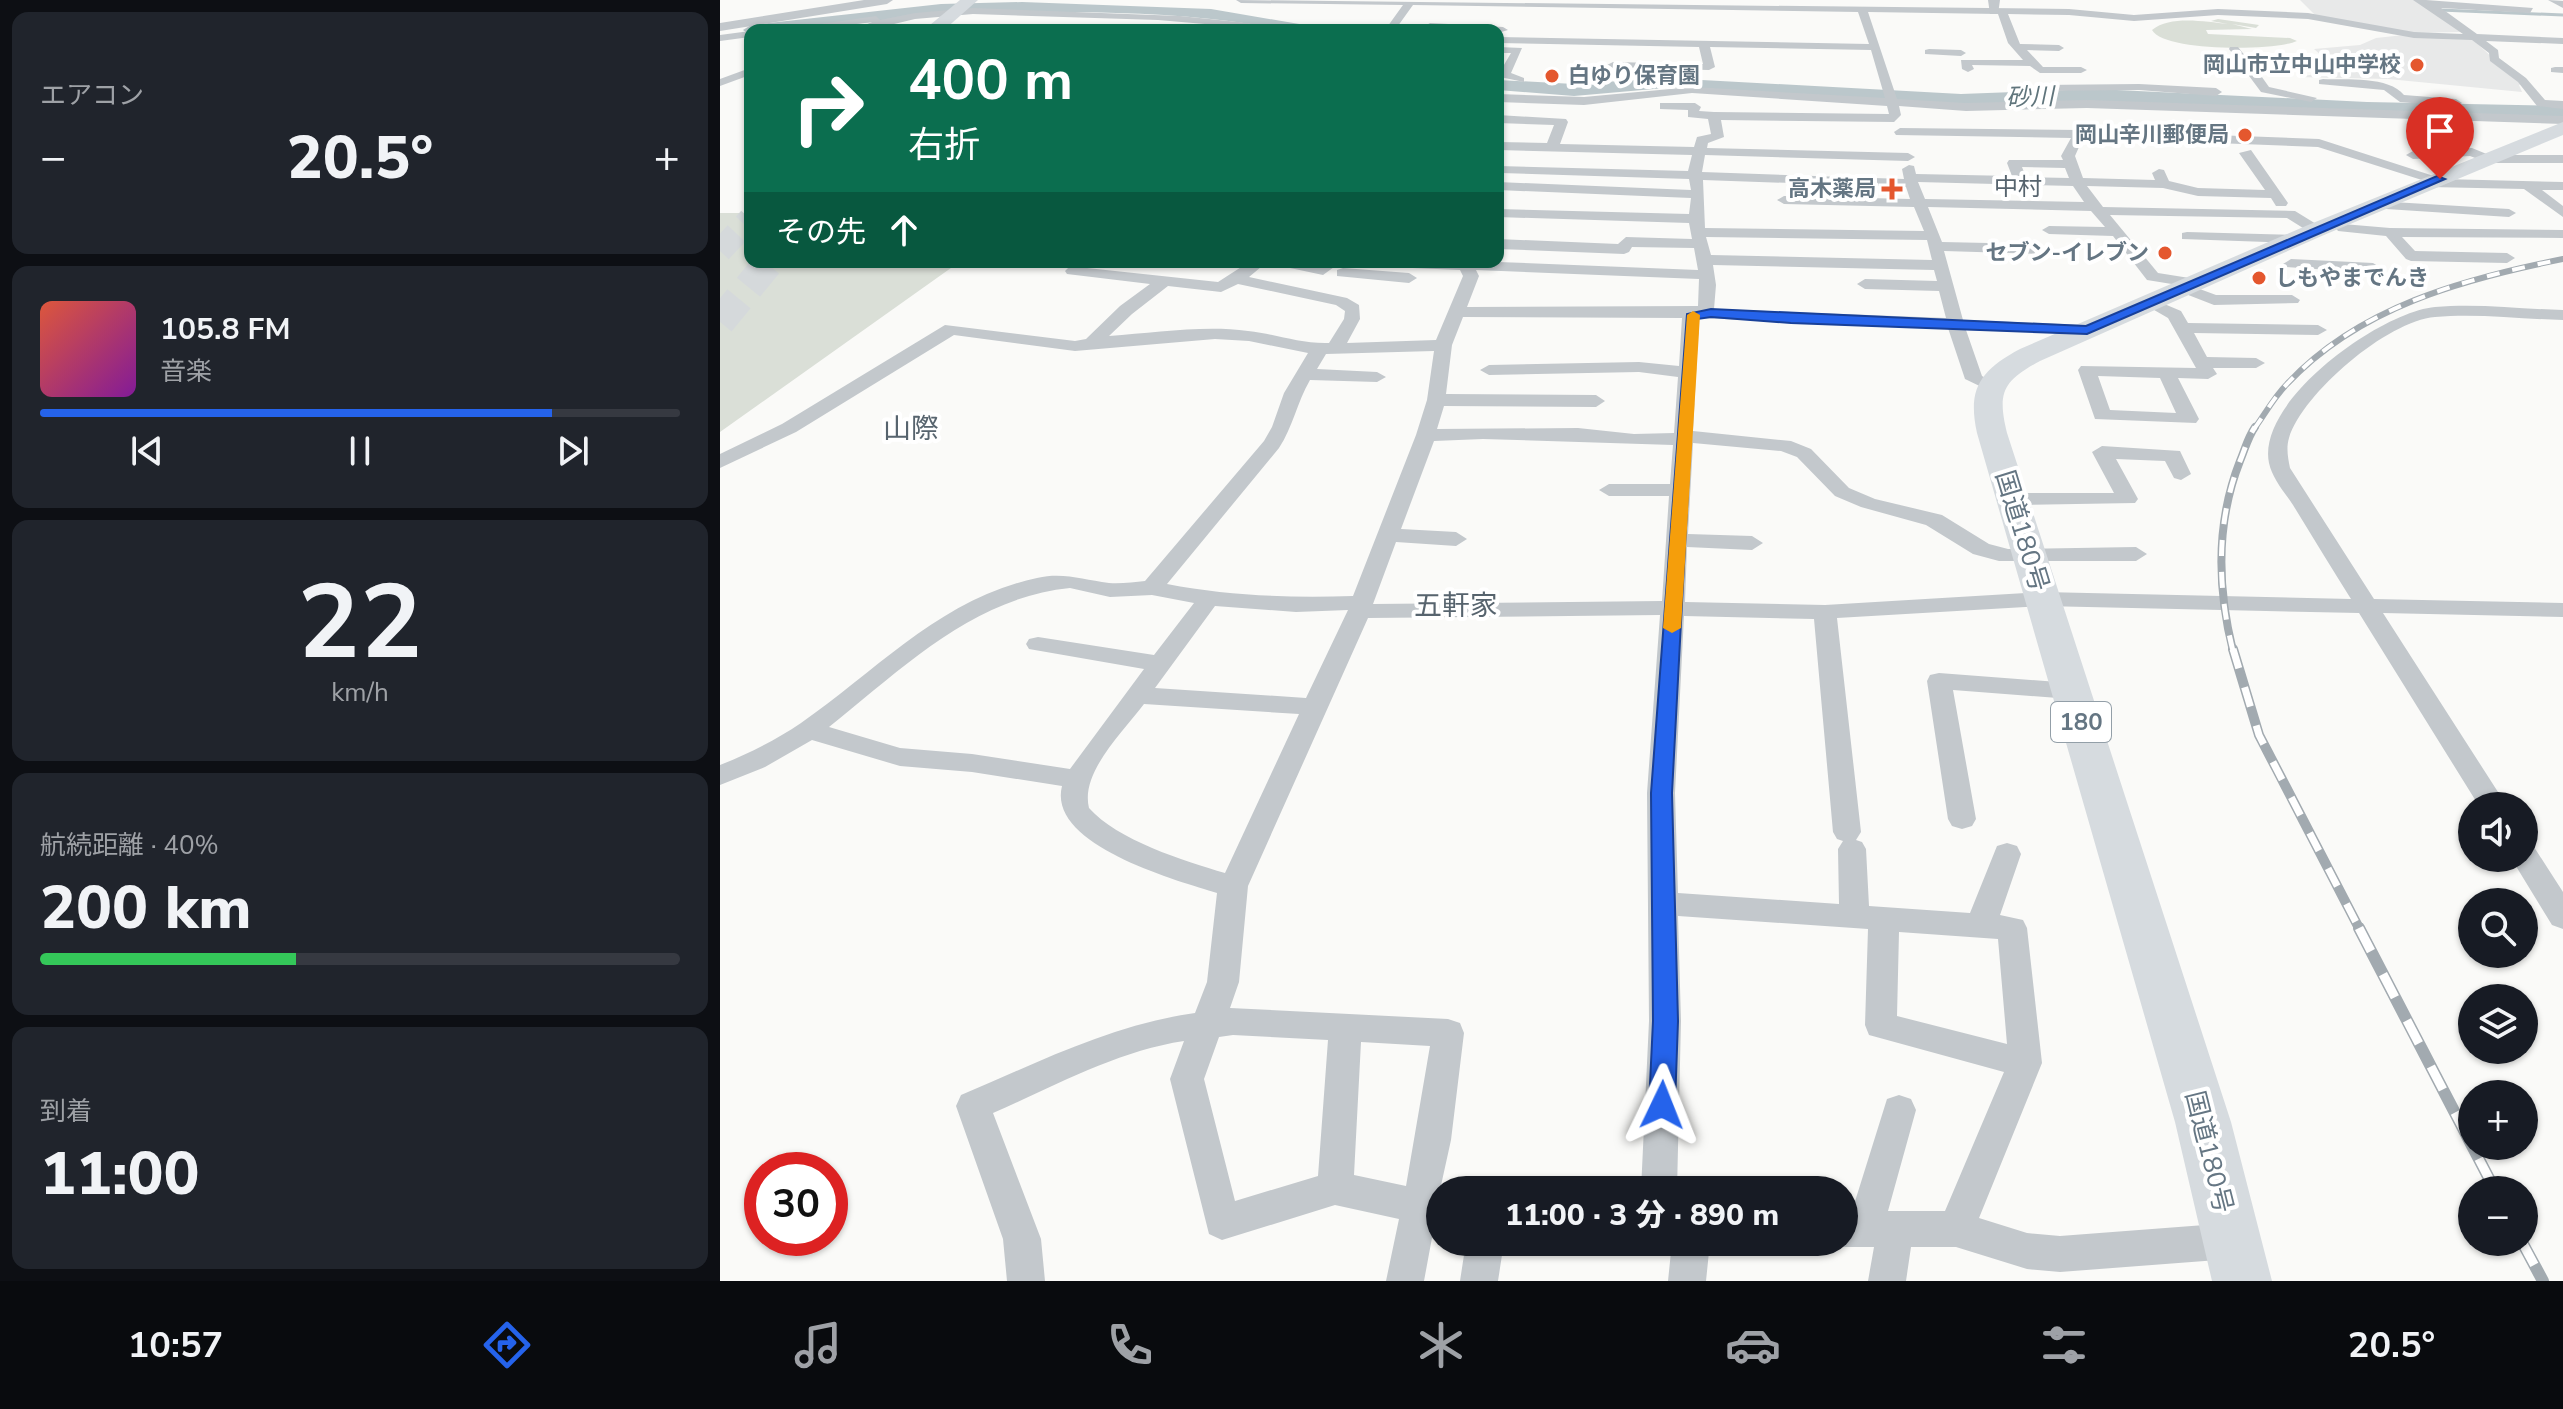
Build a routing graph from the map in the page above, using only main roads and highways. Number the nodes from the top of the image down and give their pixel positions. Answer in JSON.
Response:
{"nodes":[{"id":1,"x":993,"y":0,"type":"edge"},
{"id":2,"x":973,"y":8,"type":"edge"},
{"id":3,"x":944,"y":11,"type":"edge"},
{"id":4,"x":927,"y":23,"type":"edge"},
{"id":5,"x":2563,"y":128,"type":"edge"},
{"id":6,"x":2242,"y":1281,"type":"edge"}],
"edges":[{"from":1,"to":2,"type":"highway"},
{"from":2,"to":3,"type":"highway"},
{"from":3,"to":4,"type":"highway"},
{"from":5,"to":6,"type":"highway","name":"国道180号","number":"180"}]}
